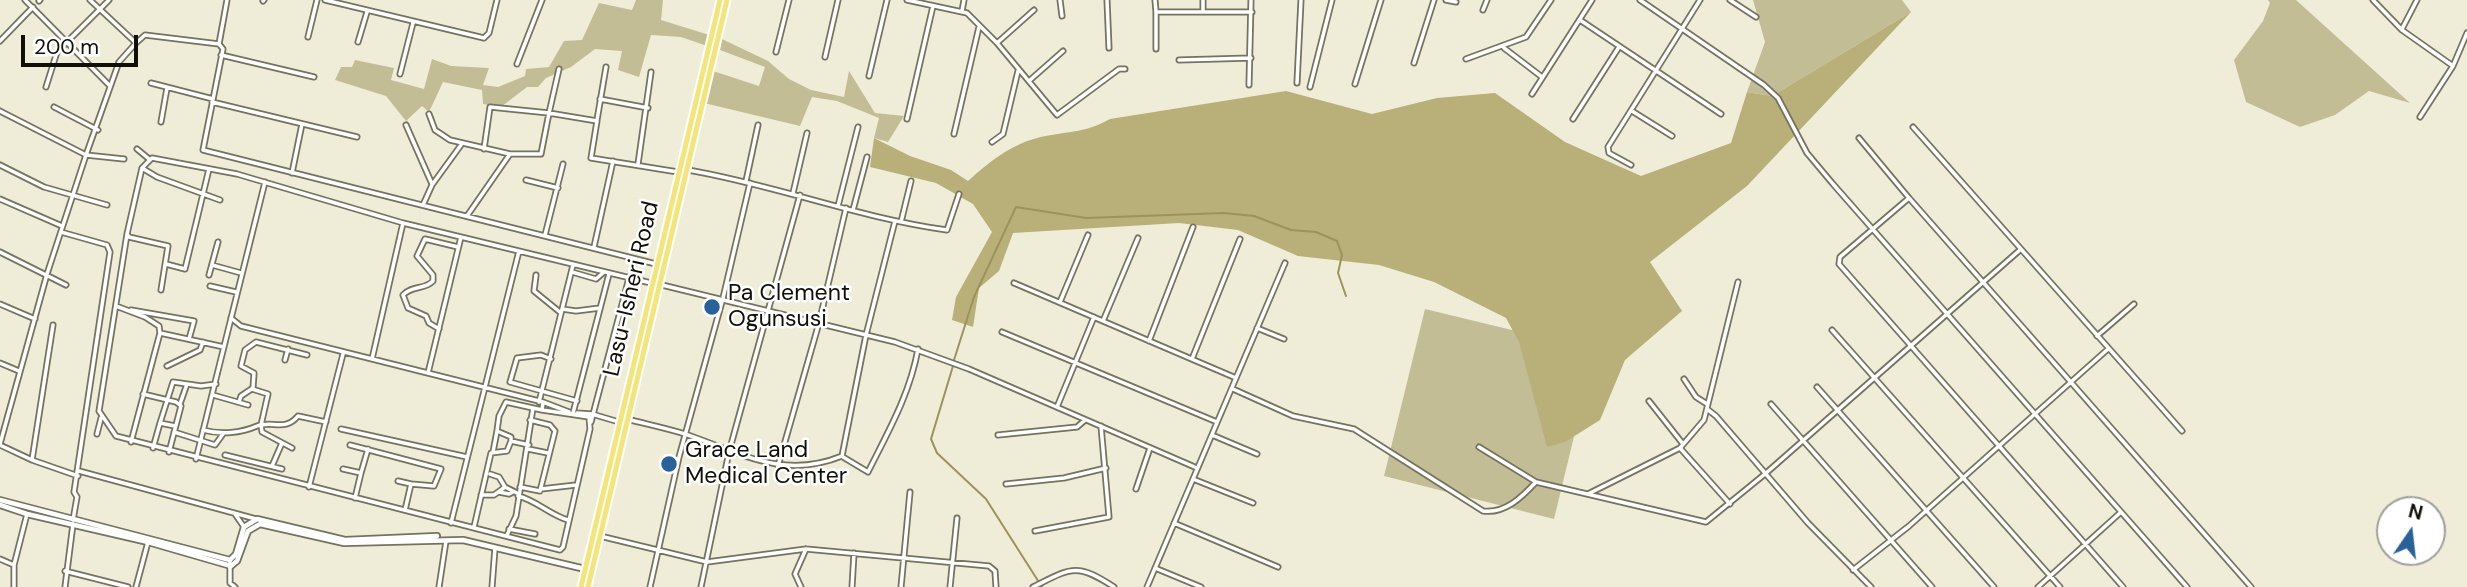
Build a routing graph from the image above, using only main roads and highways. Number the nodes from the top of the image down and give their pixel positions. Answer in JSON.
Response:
{"nodes":[{"id":1,"x":720,"y":0,"type":"edge"},
{"id":2,"x":727,"y":0,"type":"edge"},
{"id":3,"x":655,"y":284,"type":"junction"},
{"id":4,"x":638,"y":335,"type":"junction"},
{"id":5,"x":646,"y":337,"type":"junction"},
{"id":6,"x":580,"y":587,"type":"edge"},
{"id":7,"x":588,"y":587,"type":"edge"}],
"edges":[{"from":1,"to":3,"type":"main road","name":"Lasu-Isheri Road"},
{"from":2,"to":3,"type":"main road","name":"Lasu-Isheri Road"},
{"from":3,"to":4,"type":"main road","name":"Lasu-Isheri Road"},
{"from":3,"to":5,"type":"main road","name":"Lasu-Isheri Road"},
{"from":4,"to":5,"type":"main road"},
{"from":4,"to":6,"type":"main road","name":"Lasu-Isheri Road"},
{"from":5,"to":7,"type":"main road","name":"Lasu-Isheri Road"}]}
